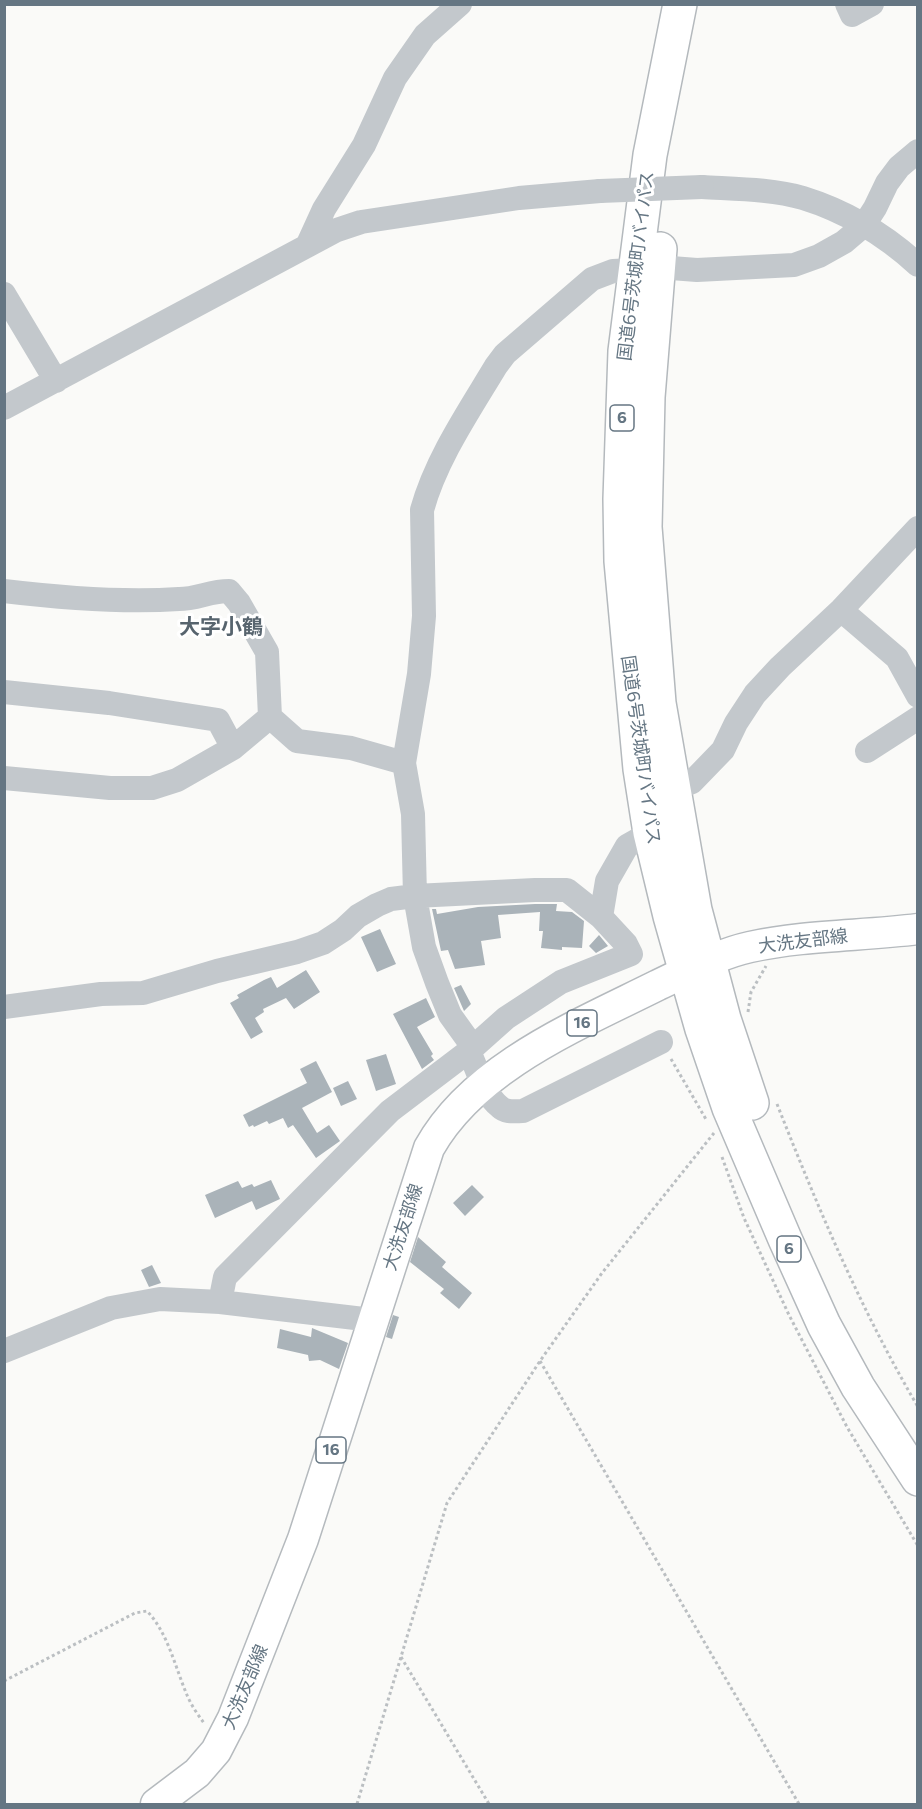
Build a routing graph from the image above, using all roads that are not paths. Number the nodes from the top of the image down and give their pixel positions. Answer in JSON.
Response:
{"nodes":[{"id":1,"x":460,"y":4,"type":"edge"},
{"id":2,"x":680,"y":4,"type":"edge"},
{"id":3,"x":697,"y":4,"type":"edge"},
{"id":4,"x":847,"y":4,"type":"edge"},
{"id":5,"x":872,"y":4,"type":"edge"},
{"id":6,"x":918,"y":151,"type":"edge"},
{"id":7,"x":864,"y":225,"type":"junction"},
{"id":8,"x":308,"y":244,"type":"junction"},
{"id":9,"x":918,"y":265,"type":"edge"},
{"id":10,"x":646,"y":268,"type":"junction"},
{"id":11,"x":4,"y":294,"type":"edge"},
{"id":12,"x":56,"y":381,"type":"junction"},
{"id":13,"x":4,"y":408,"type":"edge"},
{"id":14,"x":918,"y":528,"type":"edge"},
{"id":15,"x":4,"y":591,"type":"edge"},
{"id":16,"x":841,"y":610,"type":"junction"},
{"id":17,"x":907,"y":656,"type":"edge"},
{"id":18,"x":4,"y":692,"type":"edge"},
{"id":19,"x":918,"y":696,"type":"edge"},
{"id":20,"x":270,"y":717,"type":"junction"},
{"id":21,"x":918,"y":718,"type":"edge"},
{"id":22,"x":233,"y":748,"type":"junction"},
{"id":23,"x":867,"y":751,"type":"dead end"},
{"id":24,"x":404,"y":763,"type":"junction"},
{"id":25,"x":4,"y":778,"type":"edge"},
{"id":26,"x":674,"y":789,"type":"junction"},
{"id":27,"x":650,"y":833,"type":"junction"},
{"id":28,"x":607,"y":881,"type":"junction"},
{"id":29,"x":567,"y":890,"type":"junction"},
{"id":30,"x":415,"y":896,"type":"junction"},
{"id":31,"x":601,"y":917,"type":"junction"},
{"id":32,"x":918,"y":929,"type":"edge"},
{"id":33,"x":697,"y":966,"type":"junction"},
{"id":34,"x":4,"y":1007,"type":"edge"},
{"id":35,"x":661,"y":1042,"type":"dead end"},
{"id":36,"x":471,"y":1049,"type":"junction"},
{"id":37,"x":484,"y":1085,"type":"junction"},
{"id":38,"x":220,"y":1302,"type":"junction"},
{"id":39,"x":372,"y":1320,"type":"junction"},
{"id":40,"x":4,"y":1352,"type":"edge"},
{"id":41,"x":918,"y":1447,"type":"edge"},
{"id":42,"x":918,"y":1479,"type":"edge"},
{"id":43,"x":156,"y":1804,"type":"edge"}],
"edges":[{"from":1,"to":8,"type":"street"},
{"from":2,"to":10,"type":"highway","name":"国道6号茨城町バイパス","number":"6"},
{"from":3,"to":10,"type":"highway","name":"国道6号茨城町バイパス"},
{"from":4,"to":5,"type":"street"},
{"from":6,"to":7,"type":"street"},
{"from":7,"to":8,"type":"street","bridge":true},
{"from":7,"to":9,"type":"street"},
{"from":7,"to":10,"type":"street"},
{"from":8,"to":12,"type":"street"},
{"from":10,"to":24,"type":"street"},
{"from":10,"to":26,"type":"highway","name":"国道6号茨城町バイパス"},
{"from":10,"to":27,"type":"highway","name":"国道6号茨城町バイパス","number":"6"},
{"from":11,"to":12,"type":"street"},
{"from":12,"to":13,"type":"street"},
{"from":14,"to":16,"type":"street"},
{"from":15,"to":20,"type":"street"},
{"from":16,"to":17,"type":"street"},
{"from":16,"to":26,"type":"street"},
{"from":17,"to":19,"type":"street"},
{"from":18,"to":22,"type":"street"},
{"from":20,"to":22,"type":"street"},
{"from":20,"to":24,"type":"street"},
{"from":21,"to":23,"type":"street"},
{"from":22,"to":25,"type":"street"},
{"from":24,"to":30,"type":"street"},
{"from":26,"to":33,"type":"highway","name":"国道6号茨城町バイパス"},
{"from":27,"to":28,"type":"street"},
{"from":27,"to":33,"type":"highway","name":"国道6号茨城町バイパス","number":"6"},
{"from":28,"to":29,"type":"street"},
{"from":28,"to":31,"type":"street"},
{"from":29,"to":30,"type":"street"},
{"from":29,"to":31,"type":"street"},
{"from":30,"to":34,"type":"street"},
{"from":30,"to":36,"type":"street"},
{"from":31,"to":36,"type":"street"},
{"from":32,"to":33,"type":"main road","name":"大洗友部線","number":"16"},
{"from":33,"to":37,"type":"main road","name":"大洗友部線","number":"16"},
{"from":33,"to":41,"type":"highway","name":"国道6号茨城町バイパス"},
{"from":33,"to":42,"type":"highway","name":"国道6号茨城町バイパス","number":"6"},
{"from":35,"to":37,"type":"street"},
{"from":36,"to":37,"type":"street"},
{"from":36,"to":38,"type":"street"},
{"from":37,"to":39,"type":"main road","name":"大洗友部線","number":"16"},
{"from":38,"to":39,"type":"street"},
{"from":38,"to":40,"type":"street"},
{"from":39,"to":43,"type":"main road","name":"大洗友部線","number":"16"}]}
